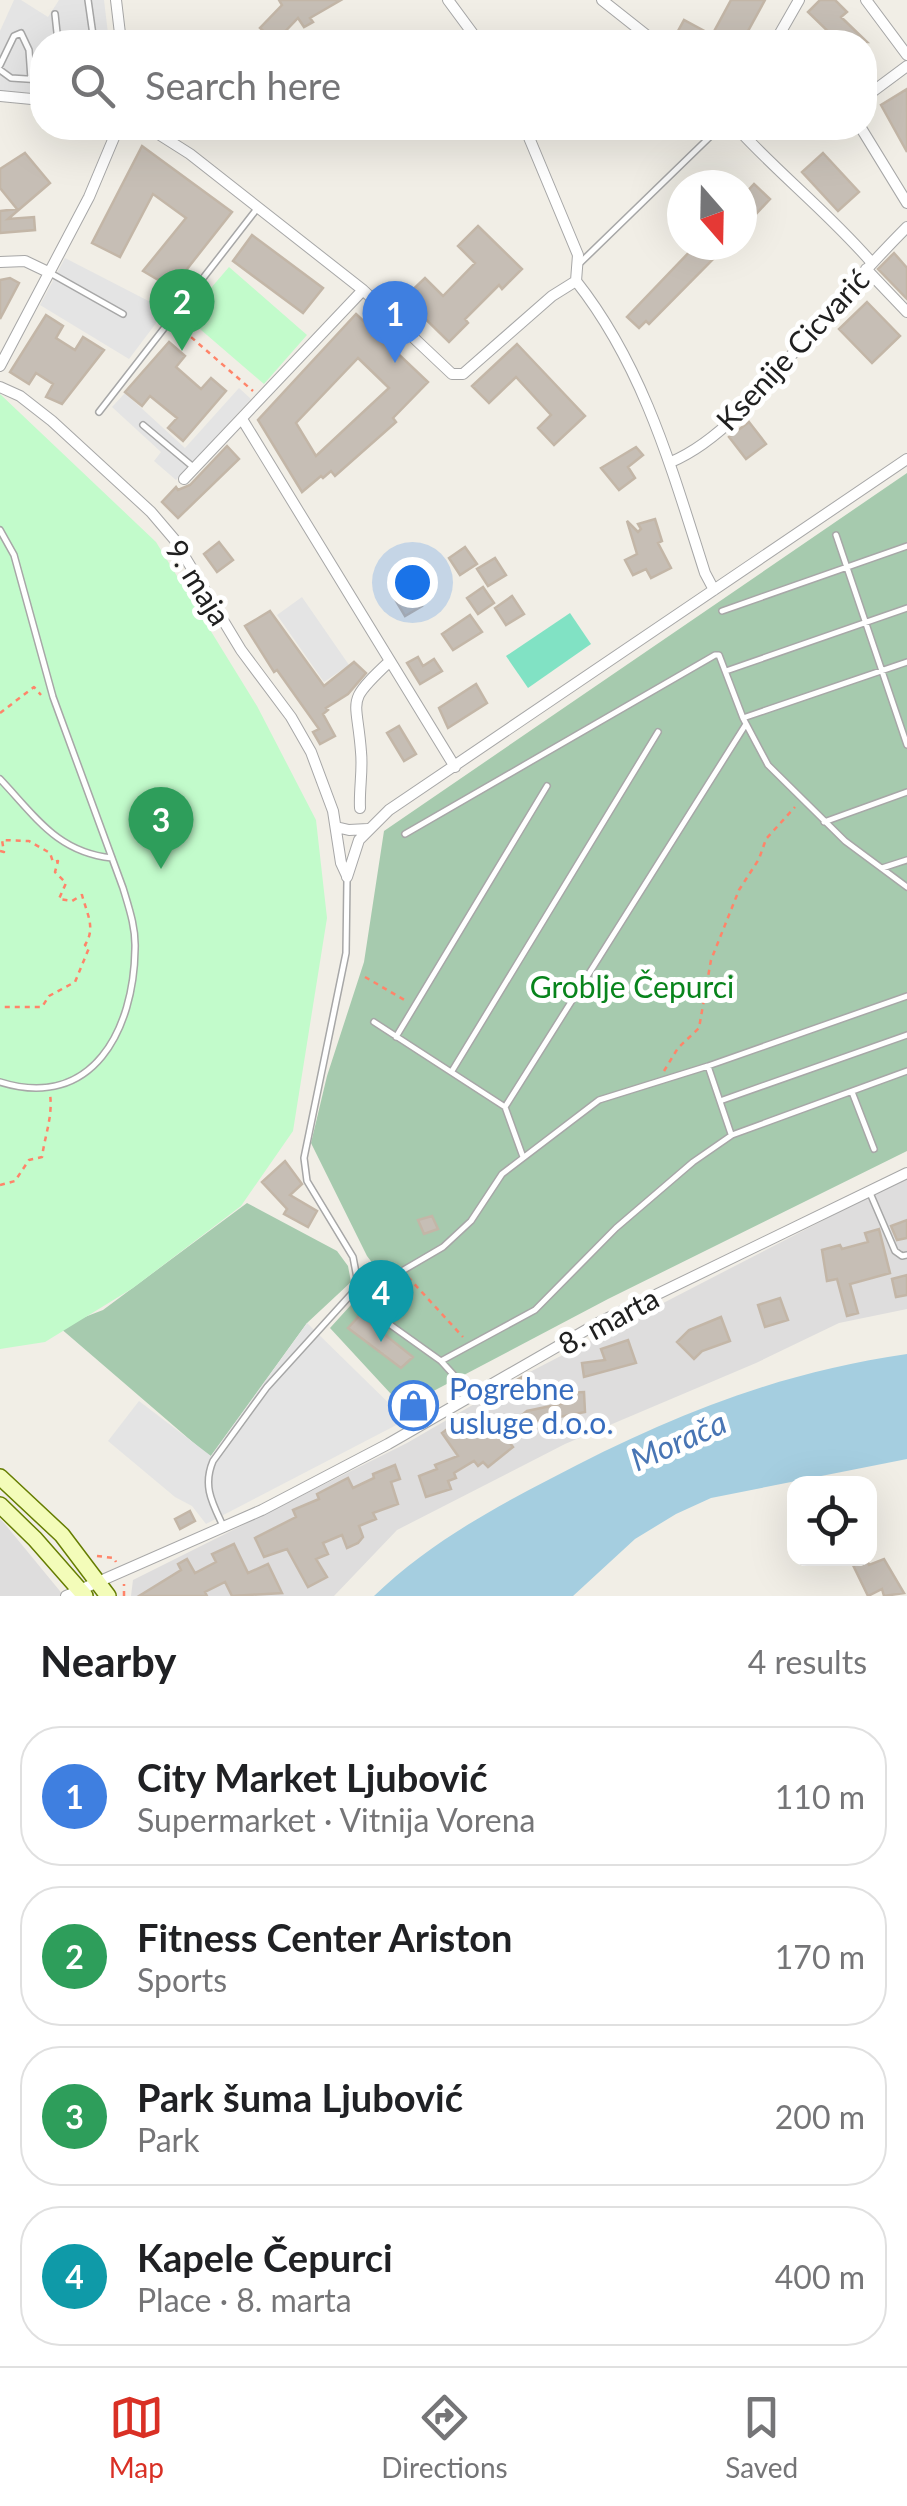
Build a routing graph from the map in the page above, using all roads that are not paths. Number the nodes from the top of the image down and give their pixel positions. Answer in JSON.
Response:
{"nodes":[{"id":1,"x":88,"y":0,"type":"edge"},
{"id":2,"x":116,"y":0,"type":"edge"},
{"id":3,"x":448,"y":0,"type":"edge"},
{"id":4,"x":602,"y":0,"type":"edge"},
{"id":5,"x":799,"y":0,"type":"edge"},
{"id":6,"x":866,"y":0,"type":"edge"},
{"id":7,"x":55,"y":14,"type":"dead end"},
{"id":8,"x":57,"y":30,"type":"edge"},
{"id":9,"x":92,"y":30,"type":"edge"},
{"id":10,"x":120,"y":30,"type":"edge"},
{"id":11,"x":469,"y":30,"type":"edge"},
{"id":12,"x":639,"y":30,"type":"edge"},
{"id":13,"x":782,"y":30,"type":"edge"},
{"id":14,"x":907,"y":55,"type":"edge"},
{"id":15,"x":30,"y":65,"type":"edge"},
{"id":16,"x":907,"y":66,"type":"edge"},
{"id":17,"x":0,"y":67,"type":"edge"},
{"id":18,"x":30,"y":80,"type":"edge"},
{"id":19,"x":877,"y":88,"type":"edge"},
{"id":20,"x":0,"y":96,"type":"edge"},
{"id":21,"x":30,"y":99,"type":"edge"},
{"id":22,"x":113,"y":140,"type":"edge"},
{"id":23,"x":168,"y":140,"type":"edge"},
{"id":24,"x":530,"y":140,"type":"edge"},
{"id":25,"x":707,"y":140,"type":"edge"},
{"id":26,"x":749,"y":140,"type":"edge"},
{"id":27,"x":868,"y":140,"type":"edge"},
{"id":28,"x":907,"y":202,"type":"edge"},
{"id":29,"x":258,"y":208,"type":"junction"},
{"id":30,"x":907,"y":227,"type":"edge"},
{"id":31,"x":0,"y":262,"type":"edge"},
{"id":32,"x":578,"y":265,"type":"junction"},
{"id":33,"x":869,"y":266,"type":"junction"},
{"id":34,"x":48,"y":272,"type":"junction"},
{"id":35,"x":576,"y":281,"type":"junction"},
{"id":36,"x":364,"y":290,"type":"junction"},
{"id":37,"x":907,"y":312,"type":"edge"},
{"id":38,"x":123,"y":314,"type":"dead end"},
{"id":39,"x":0,"y":366,"type":"edge"},
{"id":40,"x":0,"y":386,"type":"edge"},
{"id":41,"x":99,"y":412,"type":"dead end"},
{"id":42,"x":242,"y":420,"type":"junction"},
{"id":43,"x":143,"y":425,"type":"dead end"},
{"id":44,"x":907,"y":459,"type":"edge"},
{"id":45,"x":671,"y":462,"type":"junction"},
{"id":46,"x":194,"y":468,"type":"junction"},
{"id":47,"x":184,"y":479,"type":"dead end"},
{"id":48,"x":0,"y":530,"type":"edge"},
{"id":49,"x":836,"y":536,"type":"dead end"},
{"id":50,"x":907,"y":546,"type":"edge"},
{"id":51,"x":847,"y":567,"type":"junction"},
{"id":52,"x":714,"y":590,"type":"junction"},
{"id":53,"x":907,"y":608,"type":"edge"},
{"id":54,"x":722,"y":611,"type":"dead end"},
{"id":55,"x":865,"y":622,"type":"junction"},
{"id":56,"x":390,"y":661,"type":"junction"},
{"id":57,"x":907,"y":662,"type":"edge"},
{"id":58,"x":882,"y":670,"type":"junction"},
{"id":59,"x":726,"y":671,"type":"junction"},
{"id":60,"x":744,"y":721,"type":"junction"},
{"id":61,"x":658,"y":732,"type":"dead end"},
{"id":62,"x":907,"y":745,"type":"edge"},
{"id":63,"x":455,"y":767,"type":"junction"},
{"id":64,"x":0,"y":780,"type":"edge"},
{"id":65,"x":546,"y":786,"type":"dead end"},
{"id":66,"x":907,"y":792,"type":"edge"},
{"id":67,"x":360,"y":808,"type":"dead end"},
{"id":68,"x":824,"y":822,"type":"junction"},
{"id":69,"x":336,"y":826,"type":"junction"},
{"id":70,"x":368,"y":828,"type":"junction"},
{"id":71,"x":406,"y":834,"type":"dead end"},
{"id":72,"x":112,"y":858,"type":"junction"},
{"id":73,"x":907,"y":860,"type":"edge"},
{"id":74,"x":882,"y":868,"type":"junction"},
{"id":75,"x":347,"y":876,"type":"junction"},
{"id":76,"x":907,"y":886,"type":"edge"},
{"id":77,"x":907,"y":996,"type":"edge"},
{"id":78,"x":374,"y":1022,"type":"dead end"},
{"id":79,"x":907,"y":1035,"type":"edge"},
{"id":80,"x":396,"y":1037,"type":"junction"},
{"id":81,"x":708,"y":1066,"type":"junction"},
{"id":82,"x":452,"y":1071,"type":"junction"},
{"id":83,"x":907,"y":1071,"type":"edge"},
{"id":84,"x":0,"y":1082,"type":"edge"},
{"id":85,"x":852,"y":1092,"type":"junction"},
{"id":86,"x":720,"y":1101,"type":"junction"},
{"id":87,"x":505,"y":1106,"type":"junction"},
{"id":88,"x":732,"y":1136,"type":"junction"},
{"id":89,"x":874,"y":1149,"type":"dead end"},
{"id":90,"x":522,"y":1157,"type":"junction"},
{"id":91,"x":907,"y":1173,"type":"edge"},
{"id":92,"x":869,"y":1190,"type":"junction"},
{"id":93,"x":907,"y":1255,"type":"edge"},
{"id":94,"x":384,"y":1280,"type":"junction"},
{"id":95,"x":355,"y":1290,"type":"junction"},
{"id":96,"x":442,"y":1361,"type":"junction"},
{"id":97,"x":472,"y":1395,"type":"junction"},
{"id":98,"x":0,"y":1477,"type":"edge"},
{"id":99,"x":0,"y":1505,"type":"edge"},
{"id":100,"x":224,"y":1528,"type":"junction"},
{"id":101,"x":99,"y":1581,"type":"junction"},
{"id":102,"x":77,"y":1594,"type":"edge"},
{"id":103,"x":108,"y":1596,"type":"edge"}],
"edges":[{"from":1,"to":9,"type":"lane"},
{"from":2,"to":10,"type":"street"},
{"from":3,"to":11,"type":"street"},
{"from":4,"to":12,"type":"street"},
{"from":5,"to":13,"type":"street"},
{"from":6,"to":14,"type":"street"},
{"from":7,"to":8,"type":"lane"},
{"from":15,"to":17,"type":"lane"},
{"from":16,"to":19,"type":"street"},
{"from":17,"to":18,"type":"lane"},
{"from":20,"to":21,"type":"street"},
{"from":22,"to":34,"type":"street"},
{"from":23,"to":29,"type":"street"},
{"from":24,"to":32,"type":"street"},
{"from":25,"to":32,"type":"lane"},
{"from":26,"to":33,"type":"street"},
{"from":27,"to":28,"type":"street"},
{"from":29,"to":36,"type":"street"},
{"from":29,"to":41,"type":"lane"},
{"from":30,"to":33,"type":"street","name":"Ksenije Cicvarić"},
{"from":31,"to":34,"type":"street"},
{"from":32,"to":35,"type":"street"},
{"from":33,"to":37,"type":"street"},
{"from":33,"to":45,"type":"street","name":"Ksenije Cicvarić"},
{"from":34,"to":38,"type":"lane"},
{"from":34,"to":39,"type":"street"},
{"from":35,"to":36,"type":"street"},
{"from":35,"to":45,"type":"street"},
{"from":36,"to":42,"type":"street"},
{"from":40,"to":69,"type":"street","name":"9. maja"},
{"from":42,"to":46,"type":"street"},
{"from":42,"to":56,"type":"street"},
{"from":43,"to":46,"type":"lane"},
{"from":44,"to":52,"type":"street"},
{"from":45,"to":52,"type":"street"},
{"from":46,"to":47,"type":"street"},
{"from":48,"to":72,"type":"lane"},
{"from":49,"to":51,"type":"lane"},
{"from":50,"to":51,"type":"lane"},
{"from":51,"to":54,"type":"lane"},
{"from":51,"to":55,"type":"lane"},
{"from":52,"to":63,"type":"street"},
{"from":53,"to":55,"type":"lane"},
{"from":55,"to":58,"type":"lane"},
{"from":55,"to":59,"type":"lane"},
{"from":56,"to":63,"type":"street"},
{"from":56,"to":67,"type":"street"},
{"from":57,"to":58,"type":"lane"},
{"from":58,"to":60,"type":"lane"},
{"from":58,"to":62,"type":"lane"},
{"from":59,"to":60,"type":"lane"},
{"from":59,"to":71,"type":"lane"},
{"from":60,"to":68,"type":"lane"},
{"from":60,"to":87,"type":"lane"},
{"from":61,"to":82,"type":"lane"},
{"from":63,"to":70,"type":"street"},
{"from":64,"to":72,"type":"lane"},
{"from":65,"to":80,"type":"lane"},
{"from":66,"to":68,"type":"lane"},
{"from":68,"to":74,"type":"lane"},
{"from":69,"to":70,"type":"street"},
{"from":69,"to":75,"type":"street","name":"9. maja"},
{"from":70,"to":75,"type":"street"},
{"from":72,"to":84,"type":"lane"},
{"from":73,"to":74,"type":"lane"},
{"from":74,"to":76,"type":"lane"},
{"from":75,"to":95,"type":"lane"},
{"from":77,"to":81,"type":"lane"},
{"from":78,"to":80,"type":"lane"},
{"from":79,"to":86,"type":"lane"},
{"from":80,"to":82,"type":"lane"},
{"from":81,"to":86,"type":"lane"},
{"from":81,"to":90,"type":"lane"},
{"from":82,"to":87,"type":"lane"},
{"from":83,"to":85,"type":"lane"},
{"from":85,"to":88,"type":"lane"},
{"from":85,"to":89,"type":"lane"},
{"from":86,"to":88,"type":"lane"},
{"from":87,"to":90,"type":"lane"},
{"from":88,"to":96,"type":"lane"},
{"from":90,"to":94,"type":"lane"},
{"from":91,"to":92,"type":"street","name":"8. marta"},
{"from":92,"to":93,"type":"lane"},
{"from":92,"to":97,"type":"street","name":"8. marta"},
{"from":94,"to":95,"type":"lane"},
{"from":94,"to":96,"type":"lane"},
{"from":95,"to":100,"type":"lane"},
{"from":96,"to":97,"type":"lane"},
{"from":97,"to":100,"type":"street","name":"8. marta"},
{"from":98,"to":101,"type":"main road"},
{"from":99,"to":102,"type":"main road"},
{"from":100,"to":101,"type":"street","name":"8. marta"},
{"from":101,"to":102,"type":"street","name":"8. marta"},
{"from":101,"to":103,"type":"main road"}]}
